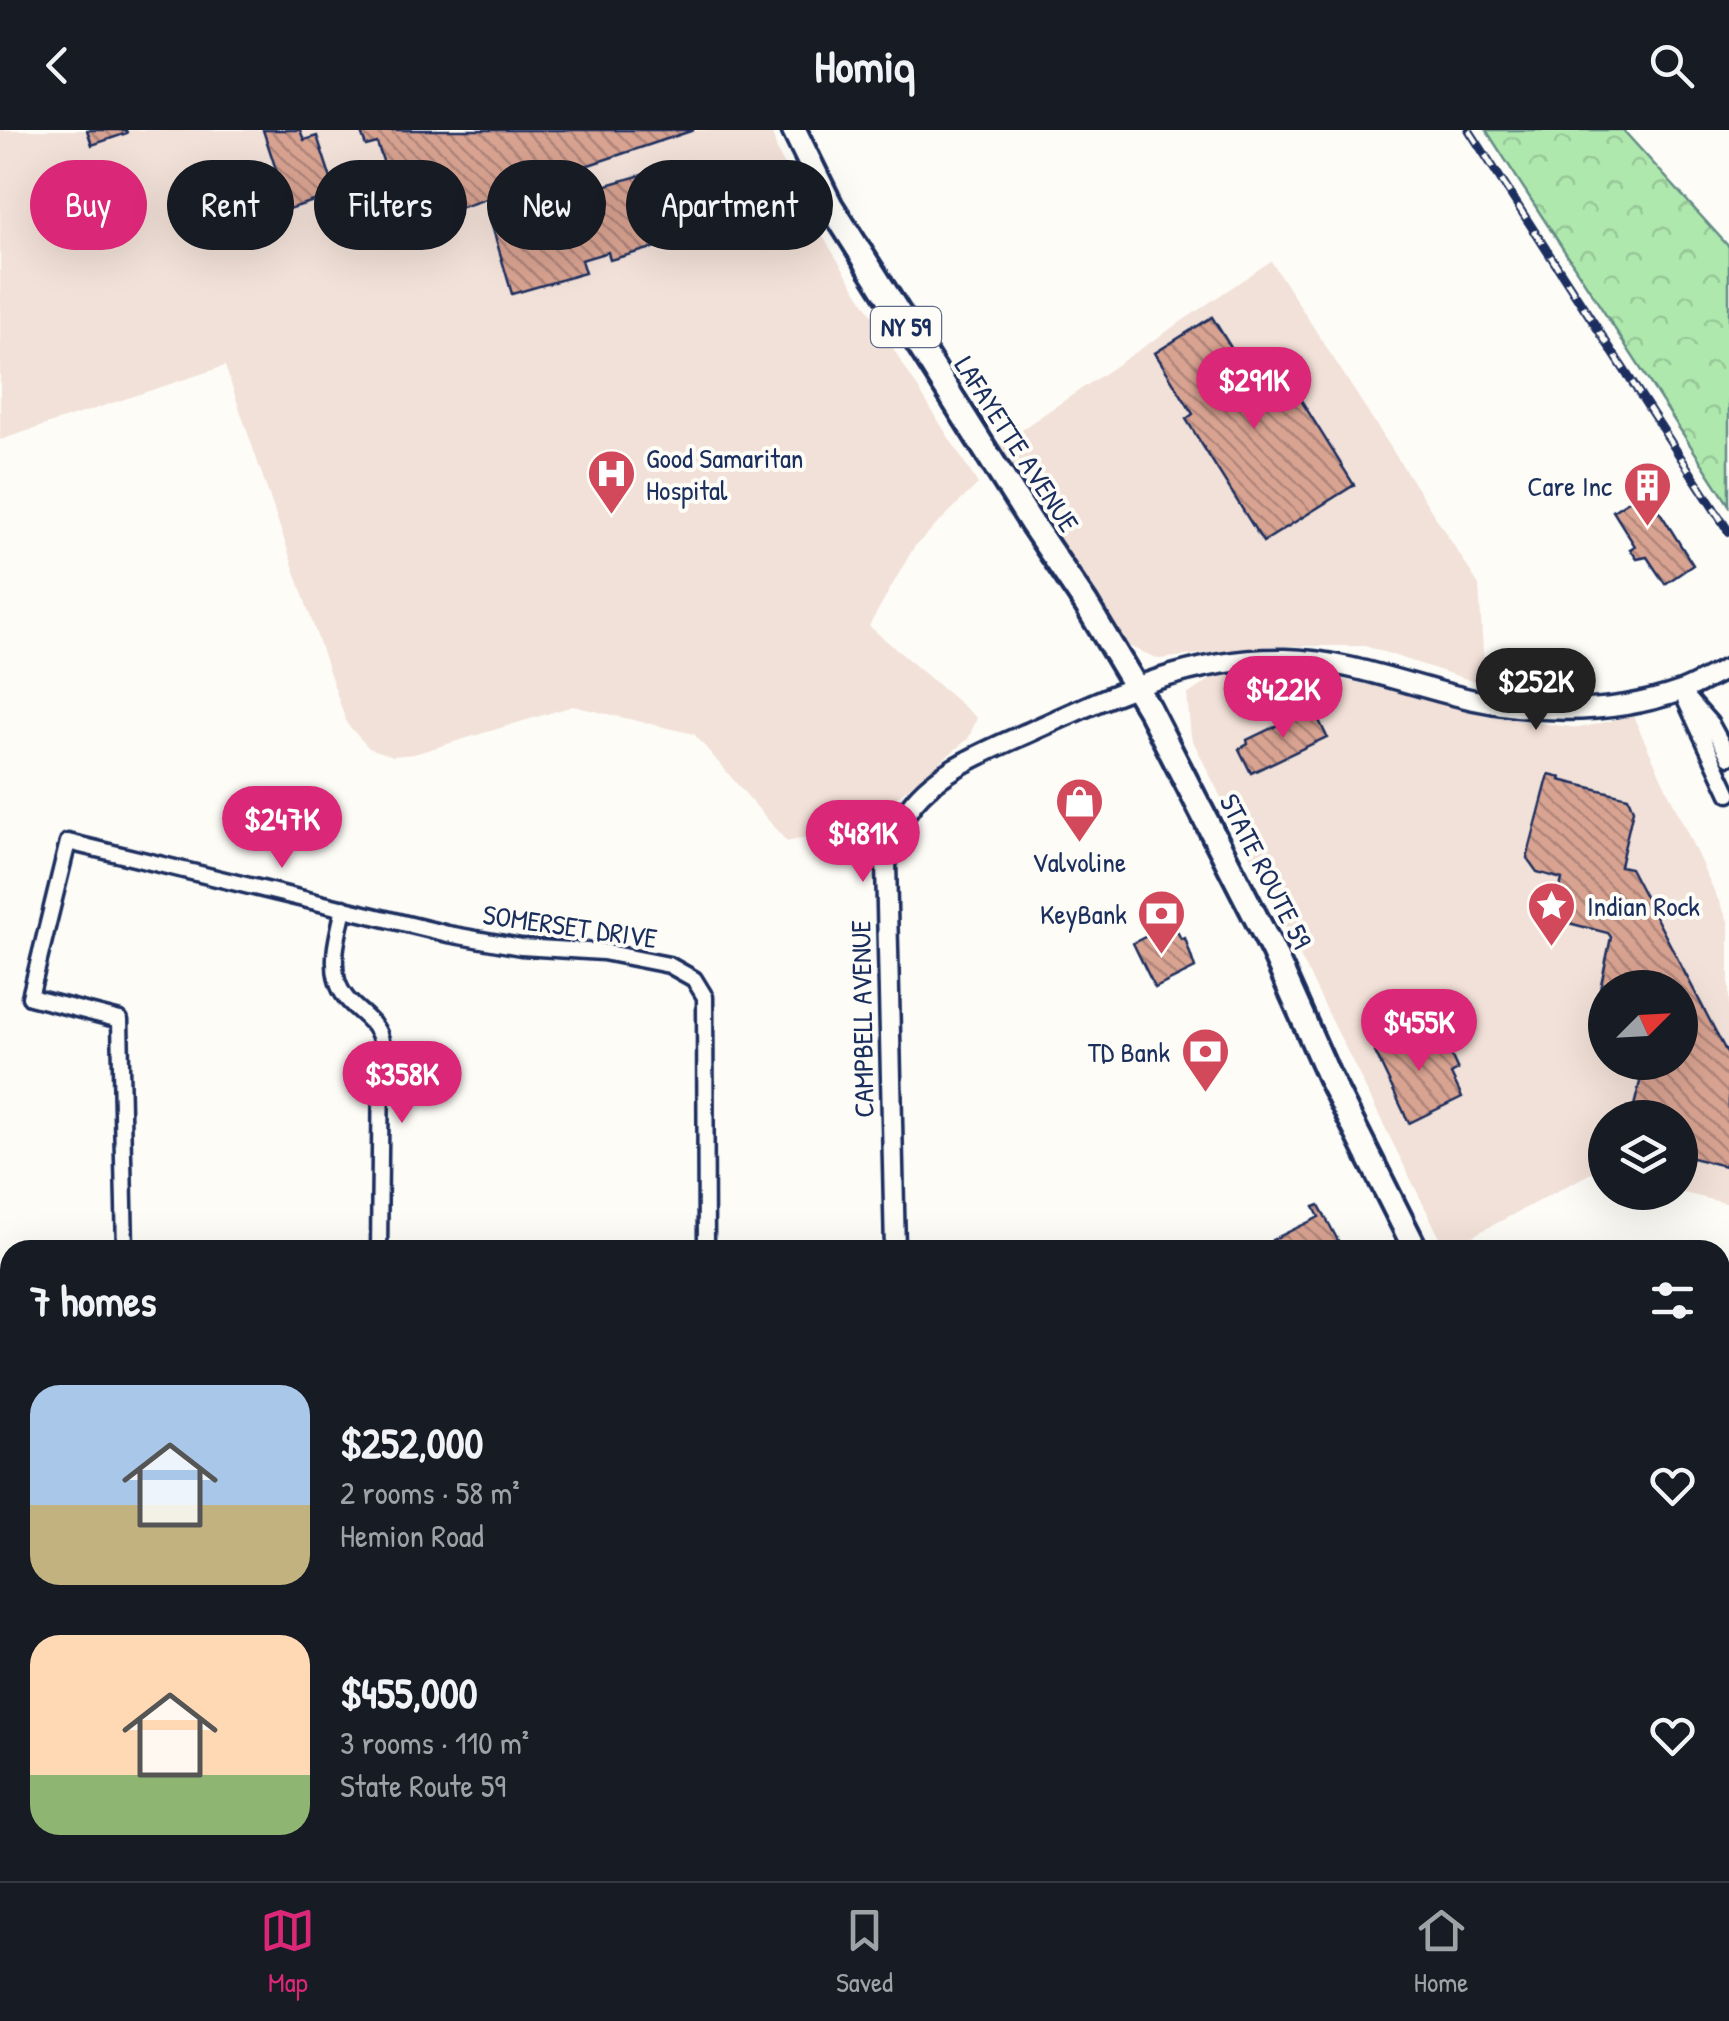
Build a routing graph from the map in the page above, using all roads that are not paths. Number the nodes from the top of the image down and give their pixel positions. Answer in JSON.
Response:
{"nodes":[{"id":1,"x":794,"y":130,"type":"edge"},
{"id":2,"x":1729,"y":668,"type":"edge"},
{"id":3,"x":1132,"y":685,"type":"junction"},
{"id":4,"x":1682,"y":691,"type":"junction"},
{"id":5,"x":1729,"y":757,"type":"edge"},
{"id":6,"x":1729,"y":794,"type":"edge"},
{"id":7,"x":344,"y":908,"type":"junction"},
{"id":8,"x":125,"y":1240,"type":"edge"},
{"id":9,"x":379,"y":1240,"type":"edge"},
{"id":10,"x":706,"y":1240,"type":"edge"},
{"id":11,"x":895,"y":1240,"type":"edge"},
{"id":12,"x":1411,"y":1240,"type":"edge"}],
"edges":[{"from":1,"to":3,"type":"main road","name":"LAFAYETTE AVENUE","number":"NY 59"},
{"from":2,"to":4,"type":"street","name":"CAMPBELL AVENUE"},
{"from":3,"to":4,"type":"street","name":"CAMPBELL AVENUE"},
{"from":3,"to":11,"type":"street","name":"CAMPBELL AVENUE"},
{"from":3,"to":12,"type":"main road","name":"STATE ROUTE 59","number":"NY 59"},
{"from":4,"to":5,"type":"street"},
{"from":4,"to":6,"type":"street"},
{"from":7,"to":8,"type":"street","name":"SOMERSET DRIVE"},
{"from":7,"to":9,"type":"street"},
{"from":7,"to":10,"type":"street","name":"SOMERSET DRIVE"}]}
